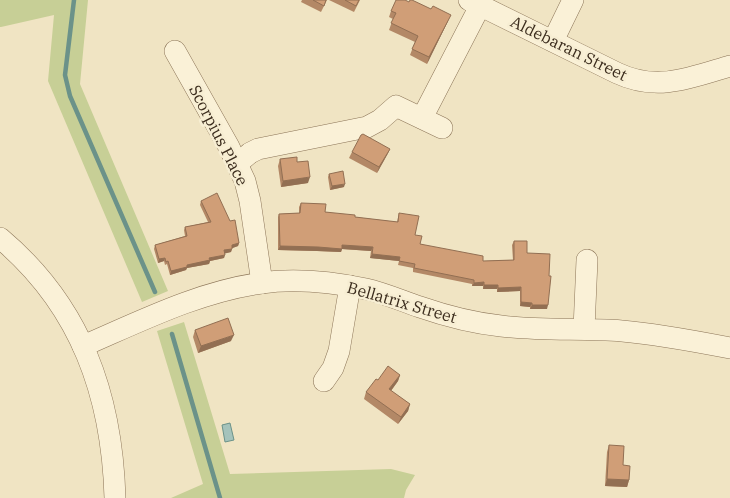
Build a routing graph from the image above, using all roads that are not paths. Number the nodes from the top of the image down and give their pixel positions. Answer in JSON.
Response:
{"nodes":[{"id":1,"x":574,"y":0,"type":"edge"},
{"id":2,"x":475,"y":3,"type":"edge"},
{"id":3,"x":553,"y":41,"type":"junction"},
{"id":4,"x":175,"y":51,"type":"dead end"},
{"id":5,"x":730,"y":66,"type":"edge"},
{"id":6,"x":422,"y":118,"type":"junction"},
{"id":7,"x":442,"y":128,"type":"dead end"},
{"id":8,"x":238,"y":163,"type":"junction"},
{"id":9,"x":0,"y":238,"type":"edge"},
{"id":10,"x":587,"y":260,"type":"dead end"},
{"id":11,"x":262,"y":283,"type":"junction"},
{"id":12,"x":350,"y":286,"type":"junction"},
{"id":13,"x":584,"y":329,"type":"junction"},
{"id":14,"x":83,"y":346,"type":"junction"},
{"id":15,"x":730,"y":348,"type":"edge"},
{"id":16,"x":324,"y":381,"type":"dead end"},
{"id":17,"x":114,"y":498,"type":"edge"}],
"edges":[{"from":1,"to":3,"type":"street"},
{"from":2,"to":3,"type":"street","name":"Aldebaran Street"},
{"from":2,"to":6,"type":"street"},
{"from":3,"to":5,"type":"street","name":"Aldebaran Street"},
{"from":4,"to":8,"type":"street","name":"Scorpius Place"},
{"from":6,"to":7,"type":"street"},
{"from":6,"to":8,"type":"street"},
{"from":8,"to":11,"type":"street","name":"Scorpius Place"},
{"from":9,"to":14,"type":"street"},
{"from":10,"to":13,"type":"street"},
{"from":11,"to":12,"type":"street","name":"Bellatrix Street"},
{"from":11,"to":14,"type":"street","name":"Bellatrix Street"},
{"from":12,"to":13,"type":"street","name":"Bellatrix Street"},
{"from":12,"to":16,"type":"street"},
{"from":13,"to":15,"type":"street","name":"Bellatrix Street"},
{"from":14,"to":17,"type":"street"}]}
